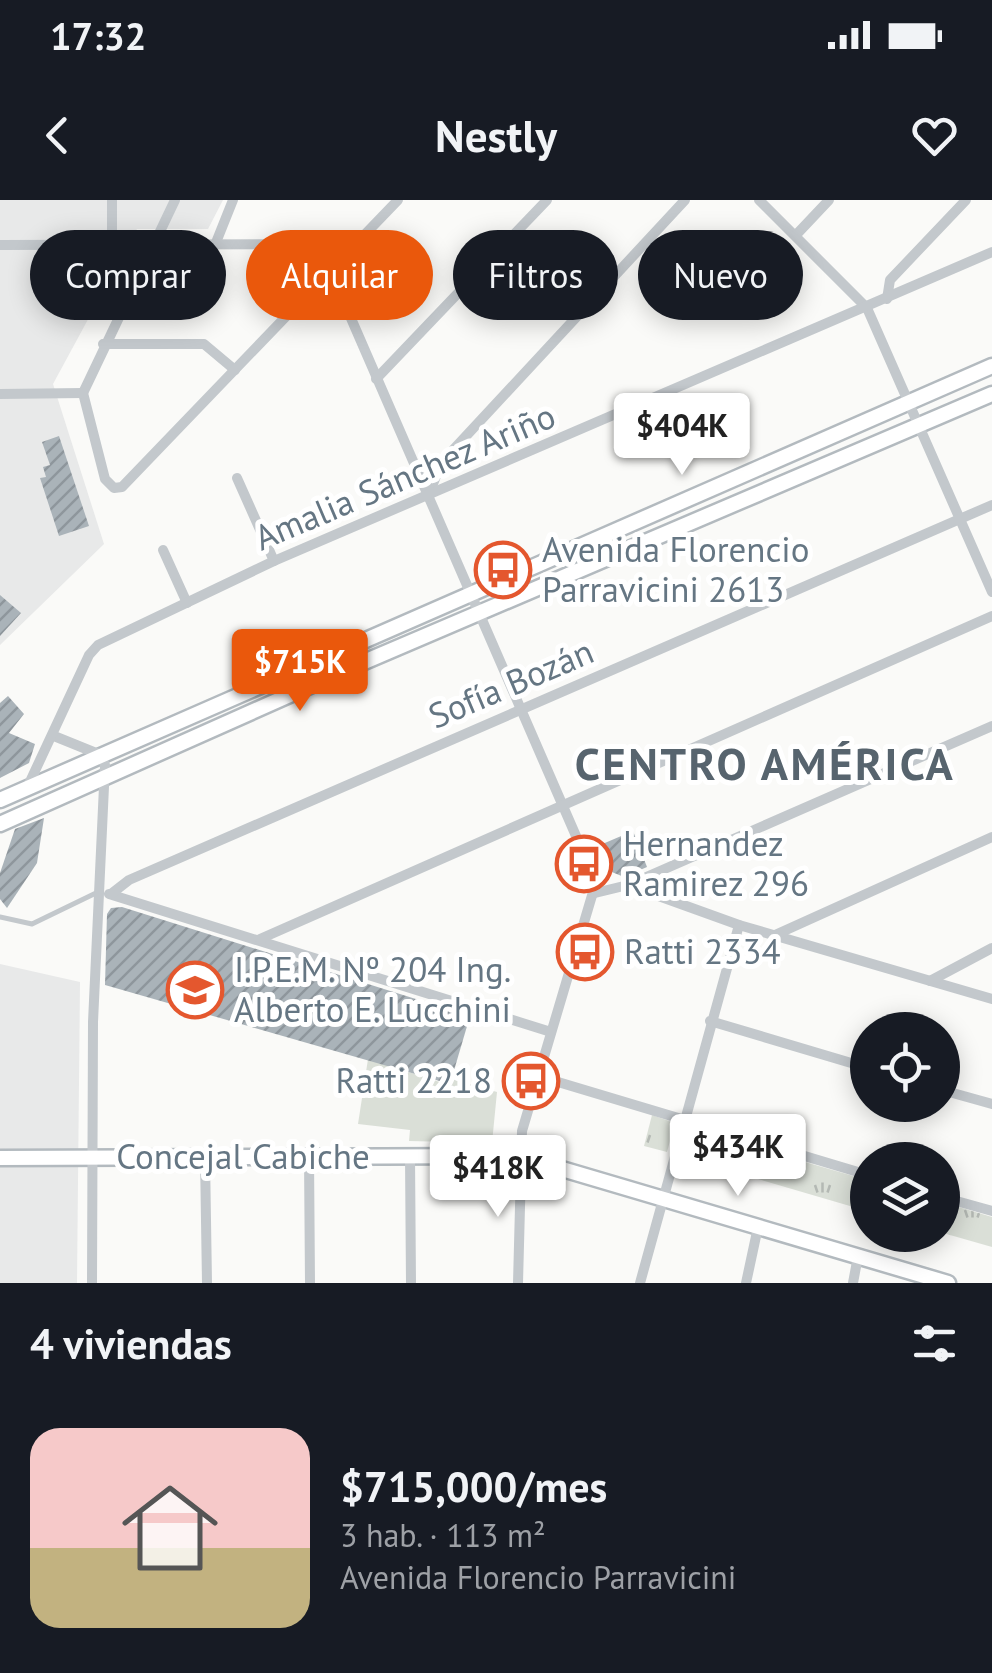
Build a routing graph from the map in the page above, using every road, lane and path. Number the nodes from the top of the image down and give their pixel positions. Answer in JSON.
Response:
{"nodes":[{"id":1,"x":112,"y":200,"type":"edge"},
{"id":2,"x":175,"y":200,"type":"edge"},
{"id":3,"x":233,"y":200,"type":"edge"},
{"id":4,"x":398,"y":200,"type":"edge"},
{"id":5,"x":547,"y":200,"type":"edge"},
{"id":6,"x":685,"y":200,"type":"edge"},
{"id":7,"x":759,"y":200,"type":"edge"},
{"id":8,"x":829,"y":200,"type":"edge"},
{"id":9,"x":966,"y":200,"type":"edge"},
{"id":10,"x":112,"y":230,"type":"edge"},
{"id":11,"x":161,"y":230,"type":"edge"},
{"id":12,"x":220,"y":230,"type":"edge"},
{"id":13,"x":369,"y":230,"type":"edge"},
{"id":14,"x":791,"y":230,"type":"edge"},
{"id":15,"x":801,"y":230,"type":"edge"},
{"id":16,"x":803,"y":242,"type":"edge"},
{"id":17,"x":0,"y":245,"type":"edge"},
{"id":18,"x":30,"y":245,"type":"edge"},
{"id":19,"x":992,"y":252,"type":"edge"},
{"id":20,"x":887,"y":299,"type":"junction"},
{"id":21,"x":866,"y":308,"type":"junction"},
{"id":22,"x":114,"y":320,"type":"edge"},
{"id":23,"x":282,"y":320,"type":"edge"},
{"id":24,"x":351,"y":320,"type":"edge"},
{"id":25,"x":102,"y":344,"type":"junction"},
{"id":26,"x":992,"y":366,"type":"edge"},
{"id":27,"x":234,"y":370,"type":"junction"},
{"id":28,"x":376,"y":379,"type":"junction"},
{"id":29,"x":83,"y":393,"type":"junction"},
{"id":30,"x":0,"y":394,"type":"edge"},
{"id":31,"x":992,"y":394,"type":"edge"},
{"id":32,"x":910,"y":402,"type":"junction"},
{"id":33,"x":920,"y":425,"type":"junction"},
{"id":34,"x":237,"y":478,"type":"dead end"},
{"id":35,"x":428,"y":498,"type":"junction"},
{"id":36,"x":992,"y":506,"type":"edge"},
{"id":37,"x":961,"y":519,"type":"junction"},
{"id":38,"x":162,"y":550,"type":"dead end"},
{"id":39,"x":274,"y":561,"type":"junction"},
{"id":40,"x":992,"y":592,"type":"edge"},
{"id":41,"x":471,"y":594,"type":"junction"},
{"id":42,"x":187,"y":603,"type":"junction"},
{"id":43,"x":478,"y":614,"type":"junction"},
{"id":44,"x":992,"y":616,"type":"edge"},
{"id":45,"x":521,"y":710,"type":"junction"},
{"id":46,"x":992,"y":726,"type":"edge"},
{"id":47,"x":54,"y":736,"type":"junction"},
{"id":48,"x":101,"y":755,"type":"junction"},
{"id":49,"x":106,"y":777,"type":"junction"},
{"id":50,"x":27,"y":788,"type":"junction"},
{"id":51,"x":0,"y":800,"type":"edge"},
{"id":52,"x":561,"y":802,"type":"junction"},
{"id":53,"x":0,"y":824,"type":"edge"},
{"id":54,"x":992,"y":837,"type":"edge"},
{"id":55,"x":628,"y":884,"type":"junction"},
{"id":56,"x":105,"y":893,"type":"junction"},
{"id":57,"x":595,"y":893,"type":"junction"},
{"id":58,"x":0,"y":917,"type":"edge"},
{"id":59,"x":739,"y":925,"type":"junction"},
{"id":60,"x":775,"y":935,"type":"junction"},
{"id":61,"x":260,"y":939,"type":"junction"},
{"id":62,"x":992,"y":948,"type":"edge"},
{"id":63,"x":930,"y":980,"type":"junction"},
{"id":64,"x":992,"y":999,"type":"edge"},
{"id":65,"x":710,"y":1021,"type":"junction"},
{"id":66,"x":551,"y":1032,"type":"junction"},
{"id":67,"x":850,"y":1063,"type":"edge"},
{"id":68,"x":538,"y":1076,"type":"junction"},
{"id":69,"x":960,"y":1095,"type":"edge"},
{"id":70,"x":992,"y":1104,"type":"edge"},
{"id":71,"x":682,"y":1120,"type":"junction"},
{"id":72,"x":518,"y":1156,"type":"junction"},
{"id":73,"x":205,"y":1157,"type":"junction"},
{"id":74,"x":308,"y":1157,"type":"junction"},
{"id":75,"x":410,"y":1157,"type":"junction"},
{"id":76,"x":0,"y":1158,"type":"edge"},
{"id":77,"x":91,"y":1158,"type":"junction"},
{"id":78,"x":850,"y":1169,"type":"edge"},
{"id":79,"x":660,"y":1198,"type":"junction"},
{"id":80,"x":960,"y":1202,"type":"edge"},
{"id":81,"x":992,"y":1212,"type":"edge"},
{"id":82,"x":758,"y":1228,"type":"junction"},
{"id":83,"x":858,"y":1256,"type":"junction"},
{"id":84,"x":92,"y":1283,"type":"edge"},
{"id":85,"x":206,"y":1283,"type":"edge"},
{"id":86,"x":310,"y":1283,"type":"edge"},
{"id":87,"x":412,"y":1283,"type":"edge"},
{"id":88,"x":518,"y":1283,"type":"edge"},
{"id":89,"x":640,"y":1283,"type":"edge"},
{"id":90,"x":746,"y":1283,"type":"edge"},
{"id":91,"x":853,"y":1283,"type":"edge"},
{"id":92,"x":948,"y":1283,"type":"edge"}],
"edges":[{"from":1,"to":10,"type":"street"},
{"from":2,"to":11,"type":"street"},
{"from":3,"to":12,"type":"street"},
{"from":4,"to":13,"type":"street"},
{"from":5,"to":28,"type":"street"},
{"from":6,"to":35,"type":"street"},
{"from":7,"to":14,"type":"street"},
{"from":8,"to":15,"type":"street"},
{"from":9,"to":20,"type":"street"},
{"from":16,"to":21,"type":"street"},
{"from":17,"to":18,"type":"street"},
{"from":19,"to":20,"type":"street","name":"Amalia Sánchez Ariño"},
{"from":20,"to":21,"type":"street","name":"Amalia Sánchez Ariño"},
{"from":21,"to":32,"type":"street"},
{"from":21,"to":35,"type":"street","name":"Amalia Sánchez Ariño"},
{"from":22,"to":25,"type":"street"},
{"from":23,"to":27,"type":"street"},
{"from":24,"to":28,"type":"street"},
{"from":25,"to":27,"type":"street"},
{"from":25,"to":29,"type":"street"},
{"from":26,"to":32,"type":"main road"},
{"from":27,"to":29,"type":"street"},
{"from":28,"to":35,"type":"street"},
{"from":29,"to":30,"type":"street"},
{"from":31,"to":33,"type":"main road"},
{"from":32,"to":33,"type":"street"},
{"from":32,"to":41,"type":"main road"},
{"from":33,"to":37,"type":"street"},
{"from":33,"to":43,"type":"main road"},
{"from":34,"to":39,"type":"street"},
{"from":35,"to":39,"type":"street","name":"Amalia Sánchez Ariño"},
{"from":35,"to":41,"type":"street"},
{"from":36,"to":37,"type":"street","name":"Sofía Bozán"},
{"from":37,"to":40,"type":"street"},
{"from":37,"to":45,"type":"street","name":"Sofía Bozán"},
{"from":38,"to":42,"type":"street"},
{"from":39,"to":42,"type":"street","name":"Amalia Sánchez Ariño"},
{"from":41,"to":43,"type":"street"},
{"from":41,"to":48,"type":"main road"},
{"from":42,"to":47,"type":"street","name":"Amalia Sánchez Ariño"},
{"from":43,"to":45,"type":"street"},
{"from":43,"to":49,"type":"main road"},
{"from":44,"to":52,"type":"street"},
{"from":45,"to":52,"type":"street"},
{"from":45,"to":56,"type":"street","name":"Sofía Bozán"},
{"from":46,"to":55,"type":"street"},
{"from":47,"to":48,"type":"street"},
{"from":47,"to":50,"type":"street","name":"Amalia Sánchez Ariño"},
{"from":48,"to":49,"type":"street"},
{"from":48,"to":50,"type":"main road"},
{"from":49,"to":53,"type":"main road"},
{"from":49,"to":56,"type":"street"},
{"from":50,"to":51,"type":"main road"},
{"from":52,"to":57,"type":"street"},
{"from":52,"to":61,"type":"street"},
{"from":54,"to":60,"type":"street"},
{"from":55,"to":57,"type":"street"},
{"from":55,"to":59,"type":"street"},
{"from":56,"to":58,"type":"lane"},
{"from":56,"to":61,"type":"street"},
{"from":56,"to":77,"type":"street"},
{"from":57,"to":66,"type":"street"},
{"from":59,"to":60,"type":"street"},
{"from":59,"to":65,"type":"street"},
{"from":60,"to":63,"type":"street"},
{"from":61,"to":66,"type":"street"},
{"from":62,"to":63,"type":"street"},
{"from":63,"to":64,"type":"street"},
{"from":65,"to":67,"type":"street"},
{"from":65,"to":71,"type":"street"},
{"from":66,"to":68,"type":"street"},
{"from":68,"to":71,"type":"street"},
{"from":68,"to":72,"type":"street"},
{"from":69,"to":70,"type":"street"},
{"from":71,"to":78,"type":"street"},
{"from":71,"to":79,"type":"street"},
{"from":72,"to":75,"type":"main road","name":"Concejal Cabiche"},
{"from":72,"to":79,"type":"main road","name":"Concejal Cabiche"},
{"from":72,"to":88,"type":"street"},
{"from":73,"to":74,"type":"main road","name":"Concejal Cabiche"},
{"from":73,"to":77,"type":"main road","name":"Concejal Cabiche"},
{"from":73,"to":85,"type":"street"},
{"from":74,"to":75,"type":"main road","name":"Concejal Cabiche"},
{"from":74,"to":86,"type":"street"},
{"from":75,"to":87,"type":"street"},
{"from":76,"to":77,"type":"main road","name":"Concejal Cabiche"},
{"from":77,"to":84,"type":"street"},
{"from":79,"to":82,"type":"main road","name":"Concejal Cabiche"},
{"from":79,"to":89,"type":"street"},
{"from":80,"to":81,"type":"street"},
{"from":82,"to":83,"type":"main road","name":"Concejal Cabiche"},
{"from":82,"to":90,"type":"street"},
{"from":83,"to":91,"type":"street"},
{"from":83,"to":92,"type":"main road","name":"Concejal Cabiche"}]}
